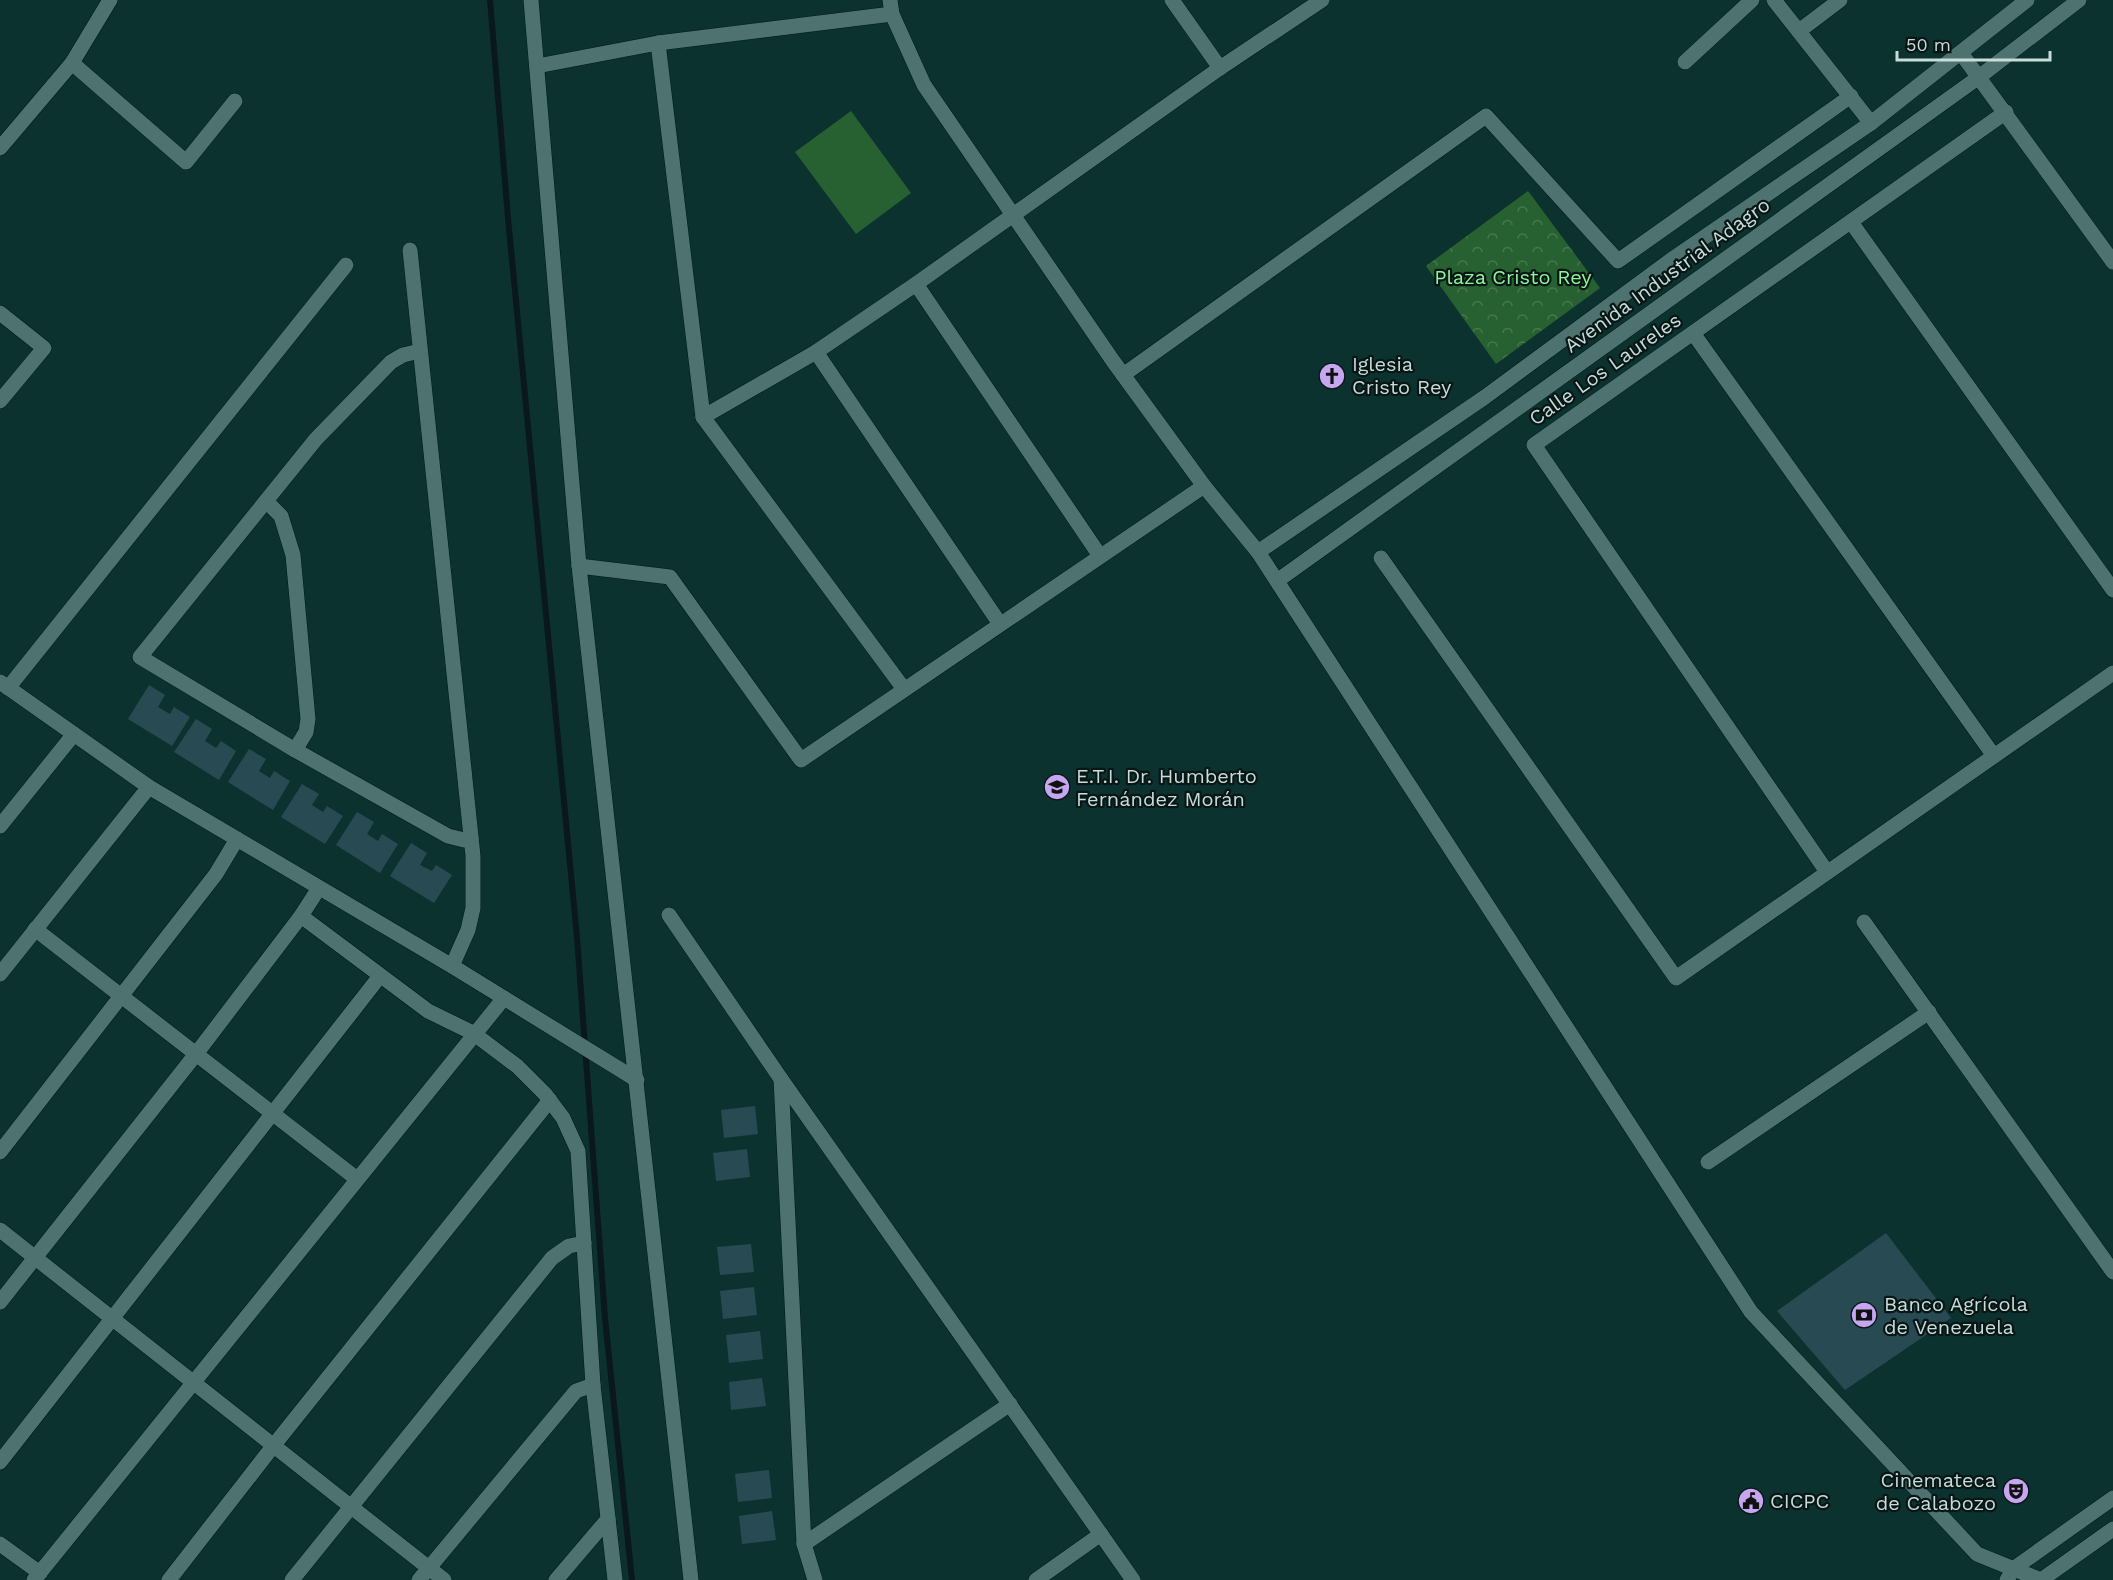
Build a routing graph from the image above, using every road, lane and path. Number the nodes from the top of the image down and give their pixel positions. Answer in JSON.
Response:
{"nodes":[{"id":1,"x":110,"y":0,"type":"edge"},
{"id":2,"x":531,"y":0,"type":"edge"},
{"id":3,"x":1172,"y":0,"type":"edge"},
{"id":4,"x":1322,"y":0,"type":"edge"},
{"id":5,"x":1752,"y":0,"type":"edge"},
{"id":6,"x":1774,"y":0,"type":"edge"},
{"id":7,"x":1840,"y":0,"type":"edge"},
{"id":8,"x":2027,"y":0,"type":"edge"},
{"id":9,"x":2079,"y":0,"type":"edge"},
{"id":10,"x":891,"y":7,"type":"edge"},
{"id":11,"x":1799,"y":31,"type":"junction"},
{"id":12,"x":658,"y":43,"type":"junction"},
{"id":13,"x":1960,"y":52,"type":"junction"},
{"id":14,"x":1685,"y":62,"type":"dead end"},
{"id":15,"x":72,"y":63,"type":"junction"},
{"id":16,"x":537,"y":66,"type":"junction"},
{"id":17,"x":1220,"y":68,"type":"junction"},
{"id":18,"x":1979,"y":77,"type":"junction"},
{"id":19,"x":1851,"y":96,"type":"junction"},
{"id":20,"x":235,"y":101,"type":"dead end"},
{"id":21,"x":2006,"y":112,"type":"junction"},
{"id":22,"x":1870,"y":123,"type":"junction"},
{"id":23,"x":0,"y":148,"type":"edge"},
{"id":24,"x":1013,"y":215,"type":"junction"},
{"id":25,"x":1851,"y":222,"type":"junction"},
{"id":26,"x":410,"y":250,"type":"dead end"},
{"id":27,"x":2113,"y":262,"type":"edge"},
{"id":28,"x":346,"y":265,"type":"dead end"},
{"id":29,"x":916,"y":284,"type":"junction"},
{"id":30,"x":0,"y":313,"type":"edge"},
{"id":31,"x":1693,"y":333,"type":"junction"},
{"id":32,"x":420,"y":351,"type":"junction"},
{"id":33,"x":816,"y":352,"type":"junction"},
{"id":34,"x":1123,"y":375,"type":"junction"},
{"id":35,"x":0,"y":401,"type":"edge"},
{"id":36,"x":704,"y":417,"type":"junction"},
{"id":37,"x":1204,"y":486,"type":"junction"},
{"id":38,"x":266,"y":501,"type":"junction"},
{"id":39,"x":1258,"y":552,"type":"junction"},
{"id":40,"x":1100,"y":556,"type":"junction"},
{"id":41,"x":1382,"y":558,"type":"dead end"},
{"id":42,"x":579,"y":566,"type":"junction"},
{"id":43,"x":1277,"y":580,"type":"junction"},
{"id":44,"x":2113,"y":590,"type":"edge"},
{"id":45,"x":1000,"y":624,"type":"junction"},
{"id":46,"x":2113,"y":673,"type":"edge"},
{"id":47,"x":4,"y":685,"type":"edge"},
{"id":48,"x":904,"y":689,"type":"junction"},
{"id":49,"x":74,"y":734,"type":"junction"},
{"id":50,"x":295,"y":750,"type":"junction"},
{"id":51,"x":1994,"y":756,"type":"junction"},
{"id":52,"x":149,"y":787,"type":"junction"},
{"id":53,"x":0,"y":826,"type":"edge"},
{"id":54,"x":471,"y":838,"type":"junction"},
{"id":55,"x":237,"y":839,"type":"junction"},
{"id":56,"x":1827,"y":872,"type":"junction"},
{"id":57,"x":319,"y":888,"type":"junction"},
{"id":58,"x":669,"y":915,"type":"dead end"},
{"id":59,"x":301,"y":916,"type":"junction"},
{"id":60,"x":1864,"y":922,"type":"dead end"},
{"id":61,"x":36,"y":929,"type":"junction"},
{"id":62,"x":452,"y":966,"type":"junction"},
{"id":63,"x":0,"y":974,"type":"edge"},
{"id":64,"x":380,"y":976,"type":"junction"},
{"id":65,"x":122,"y":996,"type":"junction"},
{"id":66,"x":504,"y":998,"type":"junction"},
{"id":67,"x":1929,"y":1012,"type":"junction"},
{"id":68,"x":473,"y":1034,"type":"junction"},
{"id":69,"x":196,"y":1054,"type":"junction"},
{"id":70,"x":781,"y":1079,"type":"junction"},
{"id":71,"x":637,"y":1080,"type":"junction"},
{"id":72,"x":550,"y":1100,"type":"junction"},
{"id":73,"x":273,"y":1114,"type":"junction"},
{"id":74,"x":0,"y":1152,"type":"edge"},
{"id":75,"x":1708,"y":1162,"type":"dead end"},
{"id":76,"x":357,"y":1179,"type":"junction"},
{"id":77,"x":0,"y":1230,"type":"edge"},
{"id":78,"x":584,"y":1242,"type":"junction"},
{"id":79,"x":36,"y":1257,"type":"junction"},
{"id":80,"x":2113,"y":1272,"type":"edge"},
{"id":81,"x":0,"y":1302,"type":"edge"},
{"id":82,"x":112,"y":1317,"type":"junction"},
{"id":83,"x":196,"y":1382,"type":"junction"},
{"id":84,"x":593,"y":1385,"type":"junction"},
{"id":85,"x":1010,"y":1404,"type":"junction"},
{"id":86,"x":274,"y":1445,"type":"junction"},
{"id":87,"x":0,"y":1462,"type":"edge"},
{"id":88,"x":2113,"y":1498,"type":"edge"},
{"id":89,"x":351,"y":1506,"type":"junction"},
{"id":90,"x":608,"y":1519,"type":"junction"},
{"id":91,"x":2113,"y":1529,"type":"edge"},
{"id":92,"x":1101,"y":1534,"type":"junction"},
{"id":93,"x":0,"y":1544,"type":"edge"},
{"id":94,"x":804,"y":1544,"type":"junction"},
{"id":95,"x":429,"y":1568,"type":"junction"},
{"id":96,"x":2010,"y":1574,"type":"edge"},
{"id":97,"x":37,"y":1576,"type":"edge"},
{"id":98,"x":169,"y":1580,"type":"edge"},
{"id":99,"x":292,"y":1580,"type":"edge"},
{"id":100,"x":418,"y":1580,"type":"edge"},
{"id":101,"x":444,"y":1580,"type":"edge"},
{"id":102,"x":556,"y":1580,"type":"edge"},
{"id":103,"x":615,"y":1580,"type":"edge"},
{"id":104,"x":691,"y":1580,"type":"edge"},
{"id":105,"x":815,"y":1580,"type":"edge"},
{"id":106,"x":1036,"y":1580,"type":"edge"},
{"id":107,"x":1133,"y":1580,"type":"edge"},
{"id":108,"x":2041,"y":1580,"type":"edge"}],
"edges":[{"from":1,"to":15,"type":"street"},
{"from":2,"to":16,"type":"street"},
{"from":3,"to":17,"type":"street"},
{"from":4,"to":17,"type":"street"},
{"from":5,"to":14,"type":"street"},
{"from":6,"to":11,"type":"street"},
{"from":7,"to":11,"type":"street"},
{"from":8,"to":13,"type":"street","name":"Avenida Industrial Adagro"},
{"from":9,"to":18,"type":"street","name":"Avenida Industrial Adagro"},
{"from":10,"to":12,"type":"street"},
{"from":10,"to":24,"type":"street"},
{"from":11,"to":19,"type":"street"},
{"from":12,"to":16,"type":"street"},
{"from":12,"to":36,"type":"street"},
{"from":13,"to":18,"type":"street"},
{"from":13,"to":22,"type":"street","name":"Avenida Industrial Adagro"},
{"from":15,"to":20,"type":"street"},
{"from":15,"to":23,"type":"street"},
{"from":16,"to":42,"type":"street"},
{"from":17,"to":24,"type":"street"},
{"from":18,"to":21,"type":"street"},
{"from":18,"to":43,"type":"street","name":"Avenida Industrial Adagro"},
{"from":19,"to":22,"type":"street"},
{"from":19,"to":34,"type":"street"},
{"from":21,"to":25,"type":"street","name":"Calle Los Laureles"},
{"from":21,"to":27,"type":"street"},
{"from":22,"to":39,"type":"street","name":"Avenida Industrial Adagro"},
{"from":24,"to":29,"type":"street"},
{"from":24,"to":34,"type":"street"},
{"from":25,"to":31,"type":"street","name":"Calle Los Laureles"},
{"from":25,"to":44,"type":"street"},
{"from":26,"to":32,"type":"street"},
{"from":28,"to":47,"type":"street"},
{"from":29,"to":33,"type":"street"},
{"from":29,"to":40,"type":"street"},
{"from":30,"to":35,"type":"street"},
{"from":31,"to":51,"type":"street"},
{"from":31,"to":56,"type":"street","name":"Calle Los Laureles"},
{"from":32,"to":38,"type":"street"},
{"from":32,"to":54,"type":"street"},
{"from":33,"to":36,"type":"street"},
{"from":33,"to":45,"type":"street"},
{"from":34,"to":37,"type":"street"},
{"from":36,"to":48,"type":"street"},
{"from":37,"to":39,"type":"street"},
{"from":37,"to":40,"type":"street"},
{"from":38,"to":50,"type":"street"},
{"from":38,"to":50,"type":"street"},
{"from":39,"to":43,"type":"street"},
{"from":40,"to":45,"type":"street"},
{"from":41,"to":56,"type":"street"},
{"from":42,"to":48,"type":"street"},
{"from":42,"to":71,"type":"street"},
{"from":43,"to":96,"type":"street"},
{"from":45,"to":48,"type":"street"},
{"from":46,"to":51,"type":"street"},
{"from":47,"to":49,"type":"street"},
{"from":49,"to":52,"type":"street"},
{"from":49,"to":53,"type":"street"},
{"from":50,"to":54,"type":"street"},
{"from":51,"to":56,"type":"street"},
{"from":52,"to":55,"type":"street"},
{"from":52,"to":61,"type":"street"},
{"from":54,"to":62,"type":"street"},
{"from":55,"to":57,"type":"street"},
{"from":55,"to":65,"type":"street"},
{"from":57,"to":59,"type":"street"},
{"from":57,"to":62,"type":"street"},
{"from":58,"to":70,"type":"street"},
{"from":59,"to":64,"type":"street"},
{"from":59,"to":69,"type":"street"},
{"from":60,"to":67,"type":"street"},
{"from":61,"to":63,"type":"street"},
{"from":61,"to":65,"type":"street"},
{"from":62,"to":66,"type":"street"},
{"from":64,"to":68,"type":"street"},
{"from":64,"to":73,"type":"street"},
{"from":65,"to":69,"type":"street"},
{"from":65,"to":74,"type":"street"},
{"from":66,"to":68,"type":"street"},
{"from":66,"to":71,"type":"street"},
{"from":67,"to":75,"type":"street"},
{"from":67,"to":80,"type":"street"},
{"from":68,"to":72,"type":"street"},
{"from":68,"to":76,"type":"street"},
{"from":69,"to":73,"type":"street"},
{"from":69,"to":79,"type":"street"},
{"from":70,"to":85,"type":"street"},
{"from":70,"to":94,"type":"street"},
{"from":71,"to":104,"type":"street"},
{"from":72,"to":78,"type":"street"},
{"from":72,"to":86,"type":"street"},
{"from":73,"to":76,"type":"street"},
{"from":73,"to":82,"type":"street"},
{"from":76,"to":83,"type":"street"},
{"from":77,"to":79,"type":"street"},
{"from":78,"to":84,"type":"street"},
{"from":78,"to":89,"type":"street"},
{"from":79,"to":81,"type":"street"},
{"from":79,"to":82,"type":"street"},
{"from":82,"to":83,"type":"street"},
{"from":82,"to":87,"type":"street"},
{"from":83,"to":86,"type":"street"},
{"from":83,"to":97,"type":"street"},
{"from":84,"to":90,"type":"street"},
{"from":84,"to":95,"type":"street"},
{"from":85,"to":92,"type":"street"},
{"from":85,"to":94,"type":"street"},
{"from":86,"to":89,"type":"street"},
{"from":86,"to":98,"type":"street"},
{"from":88,"to":96,"type":"street"},
{"from":89,"to":95,"type":"street"},
{"from":89,"to":99,"type":"street"},
{"from":90,"to":102,"type":"street"},
{"from":90,"to":103,"type":"street"},
{"from":91,"to":108,"type":"street"},
{"from":92,"to":106,"type":"street"},
{"from":92,"to":107,"type":"street"},
{"from":93,"to":97,"type":"street"},
{"from":94,"to":105,"type":"street"},
{"from":95,"to":100,"type":"street"},
{"from":95,"to":101,"type":"street"},
{"from":96,"to":108,"type":"street"}]}
